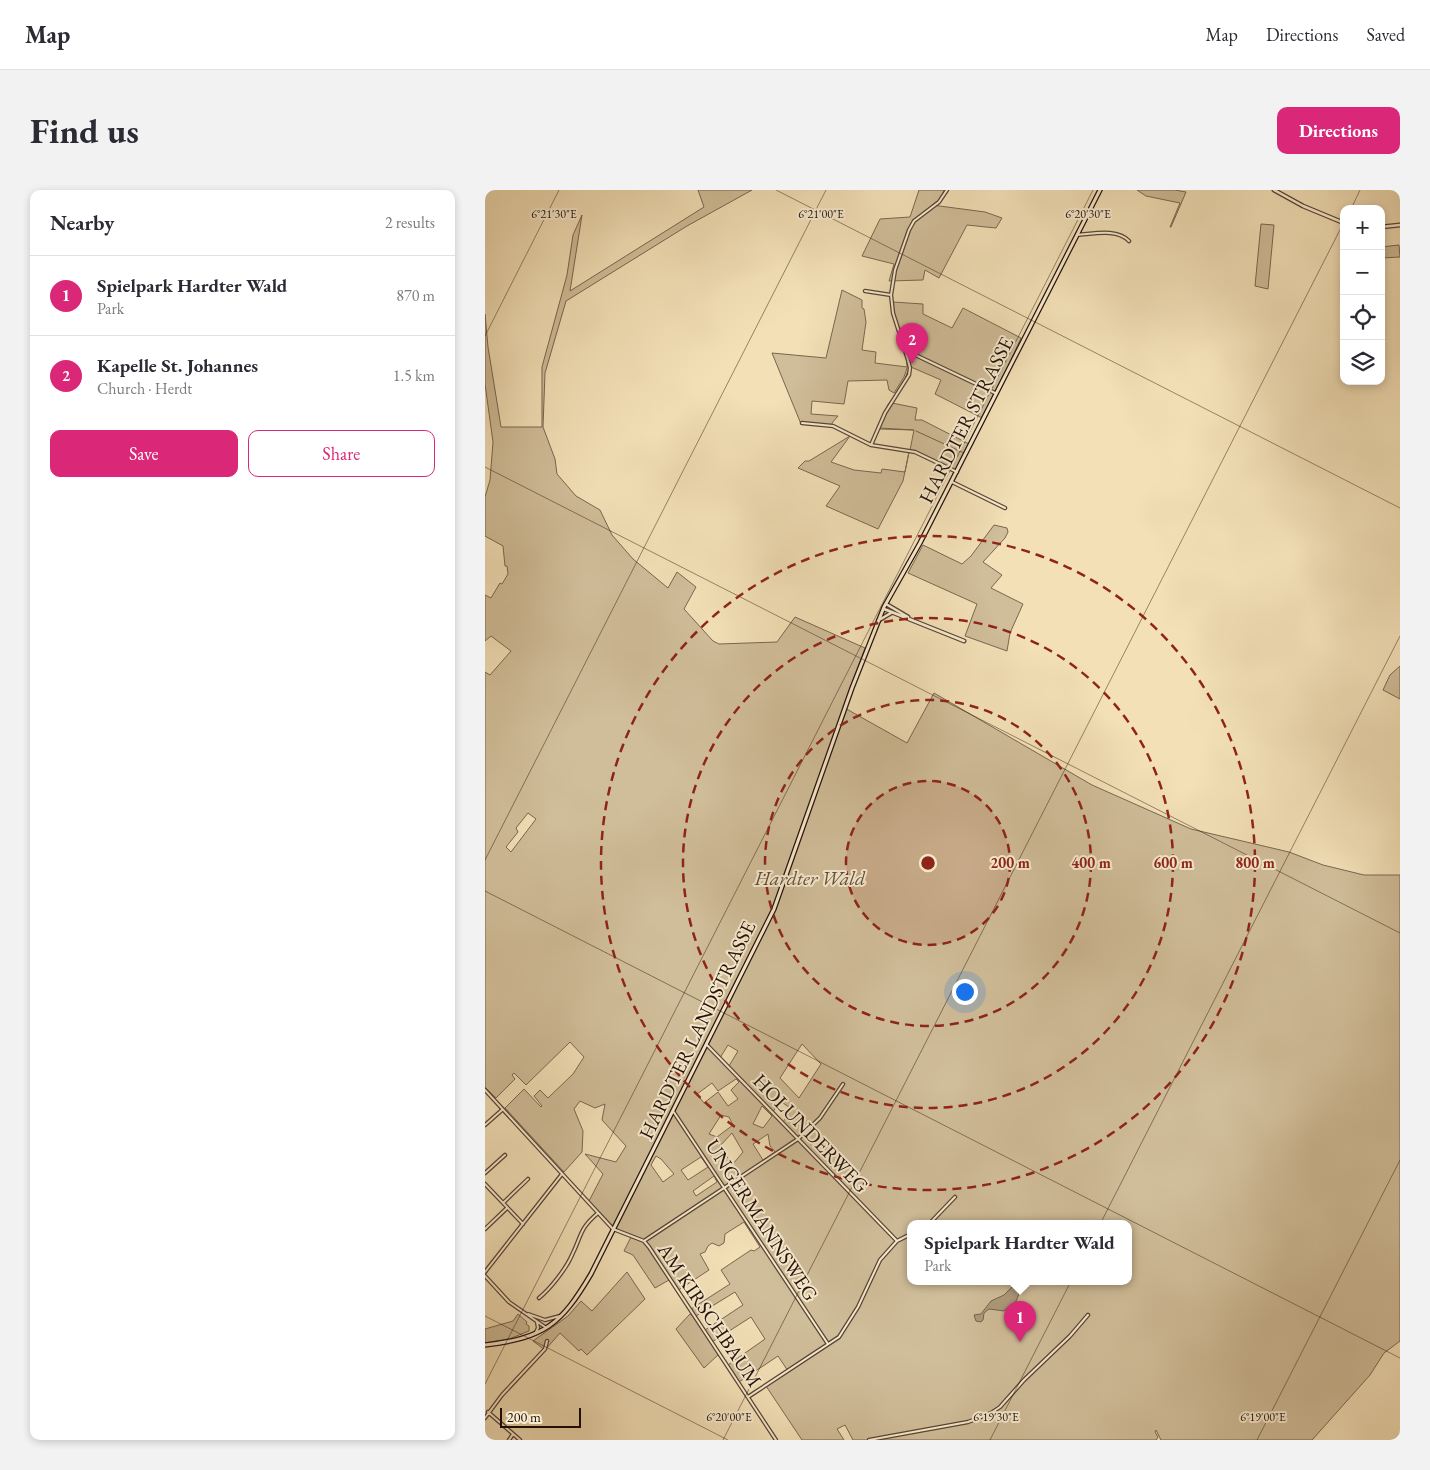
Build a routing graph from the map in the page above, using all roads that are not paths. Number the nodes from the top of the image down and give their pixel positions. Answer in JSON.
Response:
{"nodes":[{"id":1,"x":947,"y":190,"type":"edge"},
{"id":2,"x":1100,"y":190,"type":"edge"},
{"id":3,"x":1274,"y":190,"type":"edge"},
{"id":4,"x":1340,"y":221,"type":"edge"},
{"id":5,"x":1400,"y":225,"type":"edge"},
{"id":6,"x":1385,"y":227,"type":"edge"},
{"id":7,"x":1077,"y":235,"type":"junction"},
{"id":8,"x":1129,"y":241,"type":"dead end"},
{"id":9,"x":865,"y":291,"type":"dead end"},
{"id":10,"x":891,"y":294,"type":"junction"},
{"id":11,"x":905,"y":350,"type":"junction"},
{"id":12,"x":997,"y":394,"type":"junction"},
{"id":13,"x":802,"y":423,"type":"dead end"},
{"id":14,"x":871,"y":445,"type":"junction"},
{"id":15,"x":957,"y":472,"type":"junction"},
{"id":16,"x":952,"y":482,"type":"junction"},
{"id":17,"x":1005,"y":508,"type":"dead end"},
{"id":18,"x":886,"y":604,"type":"junction"},
{"id":19,"x":884,"y":609,"type":"junction"},
{"id":20,"x":891,"y":613,"type":"junction"},
{"id":21,"x":911,"y":619,"type":"junction"},
{"id":22,"x":878,"y":621,"type":"junction"},
{"id":23,"x":964,"y":640,"type":"dead end"},
{"id":24,"x":861,"y":665,"type":"joint"},
{"id":25,"x":707,"y":1045,"type":"junction"},
{"id":26,"x":843,"y":1084,"type":"dead end"},
{"id":27,"x":485,"y":1090,"type":"edge"},
{"id":28,"x":503,"y":1109,"type":"junction"},
{"id":29,"x":673,"y":1112,"type":"junction"},
{"id":30,"x":485,"y":1125,"type":"edge"},
{"id":31,"x":798,"y":1139,"type":"junction"},
{"id":32,"x":505,"y":1155,"type":"dead end"},
{"id":33,"x":485,"y":1173,"type":"edge"},
{"id":34,"x":562,"y":1174,"type":"junction"},
{"id":35,"x":528,"y":1179,"type":"dead end"},
{"id":36,"x":485,"y":1184,"type":"edge"},
{"id":37,"x":725,"y":1188,"type":"junction"},
{"id":38,"x":955,"y":1197,"type":"dead end"},
{"id":39,"x":503,"y":1203,"type":"junction"},
{"id":40,"x":507,"y":1208,"type":"junction"},
{"id":41,"x":598,"y":1213,"type":"junction"},
{"id":42,"x":933,"y":1220,"type":"edge"},
{"id":43,"x":523,"y":1224,"type":"junction"},
{"id":44,"x":485,"y":1229,"type":"edge"},
{"id":45,"x":614,"y":1230,"type":"junction"},
{"id":46,"x":907,"y":1236,"type":"edge"},
{"id":47,"x":644,"y":1241,"type":"junction"},
{"id":48,"x":897,"y":1241,"type":"junction"},
{"id":49,"x":485,"y":1274,"type":"edge"},
{"id":50,"x":539,"y":1298,"type":"dead end"},
{"id":51,"x":526,"y":1314,"type":"junction"},
{"id":52,"x":1088,"y":1314,"type":"dead end"},
{"id":53,"x":563,"y":1315,"type":"junction"},
{"id":54,"x":545,"y":1320,"type":"junction"},
{"id":55,"x":537,"y":1322,"type":"junction"},
{"id":56,"x":547,"y":1327,"type":"junction"},
{"id":57,"x":535,"y":1334,"type":"junction"},
{"id":58,"x":547,"y":1341,"type":"dead end"},
{"id":59,"x":828,"y":1344,"type":"junction"},
{"id":60,"x":485,"y":1345,"type":"edge"},
{"id":61,"x":748,"y":1397,"type":"junction"},
{"id":62,"x":488,"y":1412,"type":"junction"},
{"id":63,"x":485,"y":1418,"type":"edge"},
{"id":64,"x":513,"y":1434,"type":"junction"},
{"id":65,"x":509,"y":1440,"type":"edge"},
{"id":66,"x":520,"y":1440,"type":"edge"},
{"id":67,"x":776,"y":1440,"type":"edge"},
{"id":68,"x":869,"y":1440,"type":"edge"}],
"edges":[{"from":1,"to":10,"type":"street"},
{"from":2,"to":7,"type":"main road","name":"HARDTER STRASSE"},
{"from":3,"to":4,"type":"street"},
{"from":5,"to":6,"type":"street"},
{"from":7,"to":8,"type":"street"},
{"from":7,"to":12,"type":"main road","name":"HARDTER STRASSE"},
{"from":9,"to":10,"type":"street"},
{"from":10,"to":11,"type":"street"},
{"from":11,"to":12,"type":"street"},
{"from":11,"to":14,"type":"street"},
{"from":12,"to":15,"type":"main road","name":"HARDTER STRASSE"},
{"from":13,"to":14,"type":"street"},
{"from":14,"to":15,"type":"street"},
{"from":15,"to":16,"type":"main road","name":"HARDTER STRASSE"},
{"from":16,"to":17,"type":"street"},
{"from":16,"to":18,"type":"main road","name":"HARDTER STRASSE"},
{"from":18,"to":19,"type":"main road","name":"HARDTER STRASSE"},
{"from":18,"to":21,"type":"street"},
{"from":19,"to":20,"type":"street"},
{"from":19,"to":22,"type":"main road","name":"HARDTER STRASSE"},
{"from":20,"to":21,"type":"street"},
{"from":20,"to":22,"type":"street"},
{"from":21,"to":23,"type":"street"},
{"from":22,"to":24,"type":"main road","name":"HARDTER STRASSE"},
{"from":24,"to":25,"type":"main road","name":"HARDTER LANDSTRASSE"},
{"from":25,"to":29,"type":"main road","name":"HARDTER LANDSTRASSE"},
{"from":25,"to":31,"type":"street","name":"HOLUNDERWEG"},
{"from":26,"to":31,"type":"street"},
{"from":27,"to":28,"type":"street","name":"AM KIRSCHBAUM"},
{"from":28,"to":30,"type":"street"},
{"from":28,"to":34,"type":"street","name":"AM KIRSCHBAUM"},
{"from":29,"to":37,"type":"street","name":"UNGERMANNSWEG"},
{"from":29,"to":45,"type":"main road","name":"HARDTER LANDSTRASSE"},
{"from":31,"to":37,"type":"street"},
{"from":31,"to":48,"type":"street","name":"HOLUNDERWEG"},
{"from":32,"to":33,"type":"street"},
{"from":34,"to":41,"type":"street","name":"AM KIRSCHBAUM"},
{"from":34,"to":43,"type":"street"},
{"from":35,"to":39,"type":"street"},
{"from":36,"to":39,"type":"street"},
{"from":37,"to":47,"type":"street"},
{"from":37,"to":59,"type":"street","name":"UNGERMANNSWEG"},
{"from":38,"to":42,"type":"street"},
{"from":39,"to":40,"type":"street"},
{"from":40,"to":43,"type":"street"},
{"from":40,"to":44,"type":"street"},
{"from":41,"to":45,"type":"street","name":"AM KIRSCHBAUM"},
{"from":41,"to":50,"type":"street"},
{"from":43,"to":49,"type":"street"},
{"from":45,"to":47,"type":"street","name":"AM KIRSCHBAUM"},
{"from":45,"to":53,"type":"main road","name":"HARDTER LANDSTRASSE"},
{"from":46,"to":48,"type":"street"},
{"from":47,"to":61,"type":"street","name":"AM KIRSCHBAUM"},
{"from":48,"to":59,"type":"street"},
{"from":49,"to":51,"type":"street"},
{"from":51,"to":54,"type":"street"},
{"from":51,"to":55,"type":"street"},
{"from":52,"to":68,"type":"street"},
{"from":53,"to":54,"type":"street"},
{"from":53,"to":56,"type":"main road","name":"HARDTER LANDSTRASSE"},
{"from":54,"to":56,"type":"street"},
{"from":55,"to":56,"type":"street"},
{"from":55,"to":57,"type":"street"},
{"from":56,"to":57,"type":"main road","name":"HARDTER LANDSTRASSE"},
{"from":57,"to":60,"type":"main road","name":"HARDTER LANDSTRASSE"},
{"from":58,"to":62,"type":"street"},
{"from":59,"to":61,"type":"street"},
{"from":61,"to":67,"type":"street","name":"AM KIRSCHBAUM"},
{"from":62,"to":63,"type":"street"},
{"from":62,"to":64,"type":"street"},
{"from":64,"to":65,"type":"street"},
{"from":64,"to":66,"type":"street"}]}
